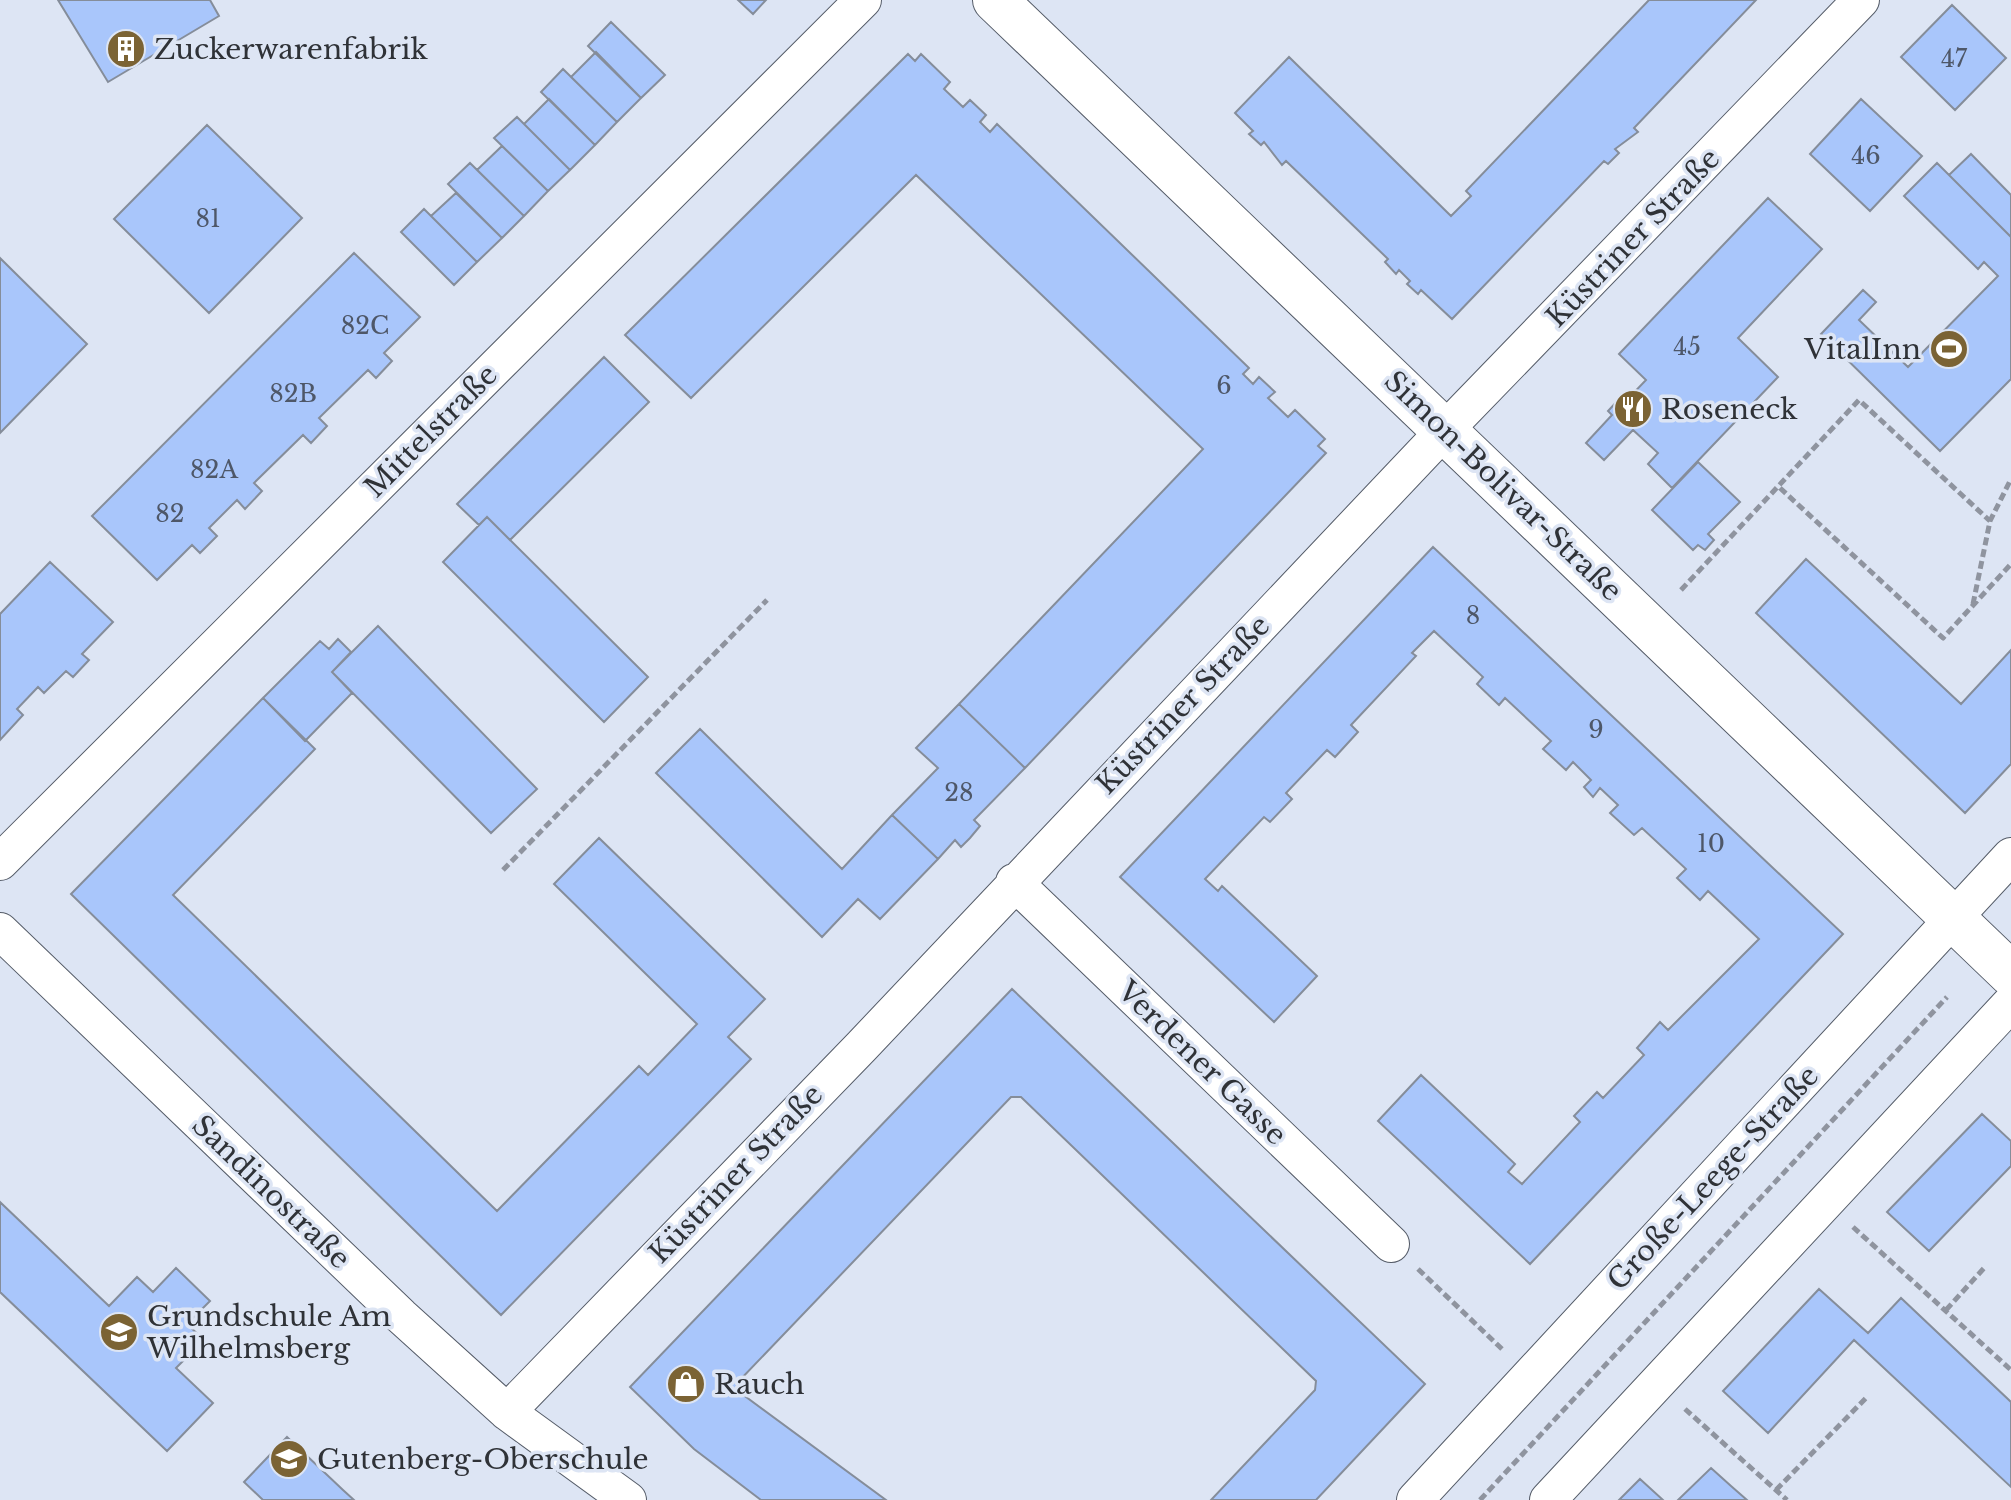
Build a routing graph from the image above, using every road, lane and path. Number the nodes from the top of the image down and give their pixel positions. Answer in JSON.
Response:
{"nodes":[{"id":1,"x":863,"y":0,"type":"edge"},
{"id":2,"x":995,"y":0,"type":"edge"},
{"id":3,"x":1861,"y":0,"type":"edge"},
{"id":4,"x":1445,"y":430,"type":"junction"},
{"id":5,"x":2011,"y":479,"type":"edge"},
{"id":6,"x":1780,"y":488,"type":"junction"},
{"id":7,"x":1990,"y":521,"type":"junction"},
{"id":8,"x":2011,"y":564,"type":"edge"},
{"id":9,"x":1681,"y":590,"type":"dead end"},
{"id":10,"x":767,"y":600,"type":"dead end"},
{"id":11,"x":1973,"y":605,"type":"junction"},
{"id":12,"x":2011,"y":856,"type":"edge"},
{"id":13,"x":0,"y":862,"type":"edge"},
{"id":14,"x":503,"y":870,"type":"dead end"},
{"id":15,"x":1014,"y":882,"type":"junction"},
{"id":16,"x":1952,"y":917,"type":"junction"},
{"id":17,"x":0,"y":931,"type":"edge"},
{"id":18,"x":2011,"y":974,"type":"edge"},
{"id":19,"x":1939,"y":989,"type":"dead end"},
{"id":20,"x":1947,"y":997,"type":"junction"},
{"id":21,"x":2011,"y":1003,"type":"edge"},
{"id":22,"x":1956,"y":1005,"type":"dead end"},
{"id":23,"x":1825,"y":1202,"type":"junction"},
{"id":24,"x":1391,"y":1244,"type":"joint"},
{"id":25,"x":1985,"y":1267,"type":"dead end"},
{"id":26,"x":1946,"y":1310,"type":"junction"},
{"id":27,"x":2011,"y":1370,"type":"edge"},
{"id":28,"x":1529,"y":1376,"type":"junction"},
{"id":29,"x":1654,"y":1382,"type":"junction"},
{"id":30,"x":1866,"y":1398,"type":"dead end"},
{"id":31,"x":507,"y":1412,"type":"junction"},
{"id":32,"x":1776,"y":1490,"type":"junction"},
{"id":33,"x":628,"y":1500,"type":"edge"},
{"id":34,"x":1415,"y":1500,"type":"edge"},
{"id":35,"x":1480,"y":1500,"type":"edge"},
{"id":36,"x":1548,"y":1500,"type":"edge"},
{"id":37,"x":1787,"y":1500,"type":"edge"}],
"edges":[{"from":1,"to":13,"type":"street","name":"Mittelstraße"},
{"from":2,"to":4,"type":"street","name":"Simon-Bolivar-Straße"},
{"from":3,"to":4,"type":"street","name":"Küstriner Straße"},
{"from":4,"to":15,"type":"street","name":"Küstriner Straße"},
{"from":4,"to":16,"type":"street","name":"Simon-Bolivar-Straße"},
{"from":5,"to":7,"type":"path"},
{"from":6,"to":7,"type":"path"},
{"from":6,"to":9,"type":"path"},
{"from":6,"to":11,"type":"path"},
{"from":7,"to":11,"type":"path"},
{"from":8,"to":11,"type":"path"},
{"from":10,"to":14,"type":"path"},
{"from":12,"to":16,"type":"street","name":"Große-Leege-Straße"},
{"from":15,"to":24,"type":"street","name":"Verdener Gasse"},
{"from":15,"to":31,"type":"street","name":"Küstriner Straße"},
{"from":16,"to":18,"type":"street","name":"Simon-Bolivar-Straße"},
{"from":16,"to":28,"type":"street","name":"Große-Leege-Straße"},
{"from":17,"to":31,"type":"street","name":"Sandinostraße"},
{"from":19,"to":20,"type":"path"},
{"from":20,"to":22,"type":"path"},
{"from":20,"to":35,"type":"path"},
{"from":21,"to":23,"type":"street"},
{"from":23,"to":26,"type":"path"},
{"from":23,"to":29,"type":"street"},
{"from":24,"to":28,"type":"path"},
{"from":25,"to":26,"type":"path"},
{"from":26,"to":27,"type":"path"},
{"from":28,"to":34,"type":"street","name":"Große-Leege-Straße"},
{"from":29,"to":32,"type":"path"},
{"from":29,"to":36,"type":"street"},
{"from":30,"to":32,"type":"path"},
{"from":31,"to":33,"type":"street","name":"Sandinostraße"},
{"from":32,"to":37,"type":"path"}]}
